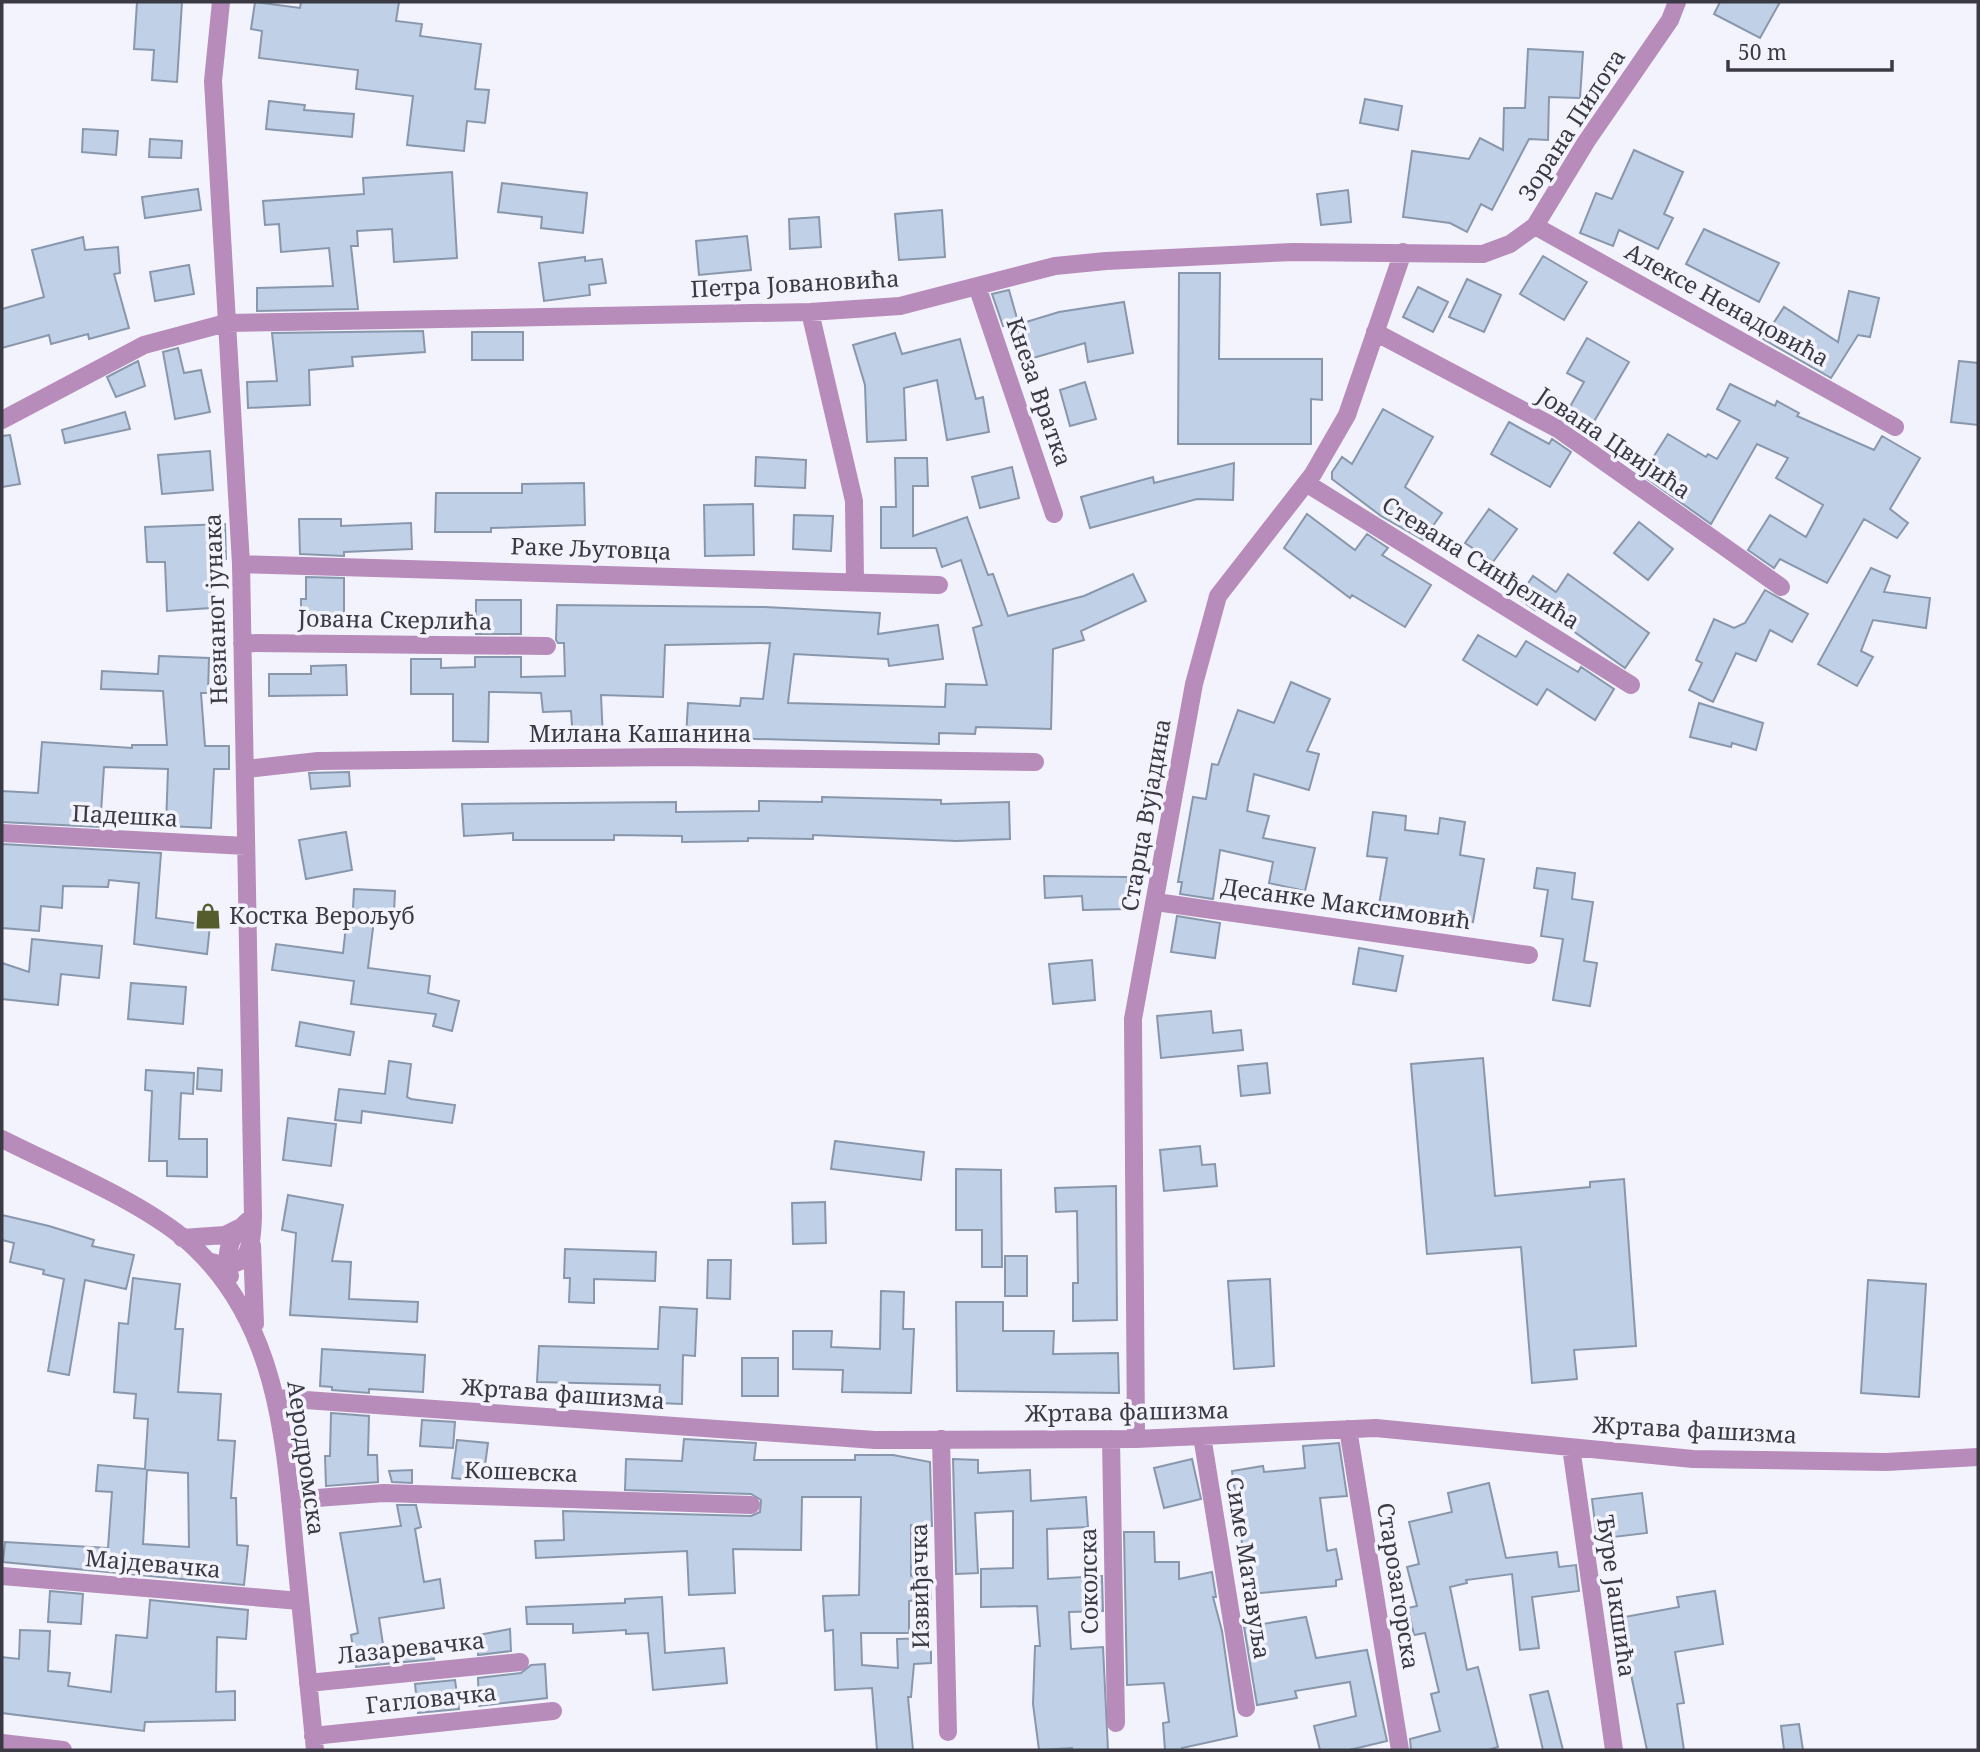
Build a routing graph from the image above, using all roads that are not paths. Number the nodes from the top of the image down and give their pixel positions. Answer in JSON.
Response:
{"nodes":[{"id":1,"x":221,"y":2,"type":"edge"},
{"id":2,"x":1677,"y":2,"type":"edge"},
{"id":3,"x":1535,"y":226,"type":"junction"},
{"id":4,"x":1403,"y":252,"type":"junction"},
{"id":5,"x":977,"y":286,"type":"junction"},
{"id":6,"x":810,"y":312,"type":"junction"},
{"id":7,"x":226,"y":323,"type":"junction"},
{"id":8,"x":1375,"y":332,"type":"junction"},
{"id":9,"x":2,"y":420,"type":"edge"},
{"id":10,"x":1895,"y":427,"type":"dead end"},
{"id":11,"x":1306,"y":483,"type":"junction"},
{"id":12,"x":1054,"y":514,"type":"dead end"},
{"id":13,"x":241,"y":564,"type":"junction"},
{"id":14,"x":855,"y":580,"type":"junction"},
{"id":15,"x":939,"y":585,"type":"dead end"},
{"id":16,"x":1781,"y":587,"type":"dead end"},
{"id":17,"x":242,"y":643,"type":"junction"},
{"id":18,"x":547,"y":646,"type":"dead end"},
{"id":19,"x":1631,"y":685,"type":"dead end"},
{"id":20,"x":1035,"y":762,"type":"dead end"},
{"id":21,"x":246,"y":769,"type":"junction"},
{"id":22,"x":2,"y":833,"type":"edge"},
{"id":23,"x":246,"y":846,"type":"junction"},
{"id":24,"x":1156,"y":902,"type":"junction"},
{"id":25,"x":1529,"y":955,"type":"dead end"},
{"id":26,"x":2,"y":1139,"type":"edge"},
{"id":27,"x":246,"y":1222,"type":"junction"},
{"id":28,"x":182,"y":1238,"type":"junction"},
{"id":29,"x":252,"y":1245,"type":"junction"},
{"id":30,"x":208,"y":1262,"type":"junction"},
{"id":31,"x":228,"y":1264,"type":"junction"},
{"id":32,"x":234,"y":1292,"type":"junction"},
{"id":33,"x":258,"y":1341,"type":"junction"},
{"id":34,"x":277,"y":1398,"type":"junction"},
{"id":35,"x":1348,"y":1429,"type":"junction"},
{"id":36,"x":1202,"y":1436,"type":"junction"},
{"id":37,"x":1111,"y":1438,"type":"junction"},
{"id":38,"x":941,"y":1439,"type":"junction"},
{"id":39,"x":1136,"y":1439,"type":"junction"},
{"id":40,"x":1571,"y":1447,"type":"junction"},
{"id":41,"x":1978,"y":1457,"type":"edge"},
{"id":42,"x":290,"y":1500,"type":"junction"},
{"id":43,"x":751,"y":1505,"type":"dead end"},
{"id":44,"x":2,"y":1576,"type":"edge"},
{"id":45,"x":300,"y":1601,"type":"junction"},
{"id":46,"x":520,"y":1662,"type":"dead end"},
{"id":47,"x":308,"y":1683,"type":"junction"},
{"id":48,"x":1247,"y":1707,"type":"dead end"},
{"id":49,"x":553,"y":1712,"type":"dead end"},
{"id":50,"x":1116,"y":1723,"type":"dead end"},
{"id":51,"x":948,"y":1732,"type":"dead end"},
{"id":52,"x":2,"y":1742,"type":"edge"},
{"id":53,"x":314,"y":1743,"type":"edge"},
{"id":54,"x":63,"y":1750,"type":"edge"},
{"id":55,"x":1400,"y":1750,"type":"edge"},
{"id":56,"x":1614,"y":1750,"type":"edge"}],
"edges":[{"from":1,"to":7,"type":"street","name":"Незнаног јунака"},
{"from":2,"to":3,"type":"street","name":"Зорана Пилота"},
{"from":3,"to":4,"type":"street","name":"Зорана Пилота"},
{"from":3,"to":10,"type":"street","name":"Алексе Ненадовића"},
{"from":4,"to":5,"type":"street","name":"Петра Јовановића"},
{"from":4,"to":8,"type":"street","name":"Старца Вујадина"},
{"from":5,"to":6,"type":"street","name":"Петра Јовановића"},
{"from":5,"to":12,"type":"street","name":"Кнеза Вратка"},
{"from":6,"to":7,"type":"street","name":"Петра Јовановића"},
{"from":6,"to":14,"type":"street"},
{"from":7,"to":9,"type":"street","name":"Петра Јовановића"},
{"from":7,"to":13,"type":"street","name":"Незнаног јунака"},
{"from":8,"to":11,"type":"street","name":"Старца Вујадина"},
{"from":8,"to":16,"type":"street","name":"Јована Цвијића"},
{"from":11,"to":19,"type":"street","name":"Стевана Синђелића"},
{"from":11,"to":24,"type":"street","name":"Старца Вујадина"},
{"from":13,"to":14,"type":"street","name":"Раке Љутовца"},
{"from":13,"to":17,"type":"street","name":"Незнаног јунака"},
{"from":14,"to":15,"type":"street","name":"Раке Љутовца"},
{"from":17,"to":18,"type":"street","name":"Јована Скерлића"},
{"from":17,"to":21,"type":"street","name":"Незнаног јунака"},
{"from":20,"to":21,"type":"street","name":"Милана Кашанина"},
{"from":21,"to":23,"type":"street","name":"Незнаног јунака"},
{"from":22,"to":23,"type":"street","name":"Падешка"},
{"from":23,"to":27,"type":"street","name":"Незнаног јунака"},
{"from":24,"to":25,"type":"street","name":"Десанке Максимовић"},
{"from":24,"to":39,"type":"street","name":"Старца Вујадина"},
{"from":26,"to":28,"type":"street","name":"Аеродромска"},
{"from":27,"to":28,"type":"street"},
{"from":27,"to":29,"type":"street","name":"Незнаног јунака"},
{"from":27,"to":31,"type":"street"},
{"from":28,"to":30,"type":"street","name":"Аеродромска"},
{"from":29,"to":31,"type":"street"},
{"from":29,"to":33,"type":"street","name":"Незнаног јунака"},
{"from":30,"to":31,"type":"street"},
{"from":30,"to":32,"type":"street","name":"Аеродромска"},
{"from":31,"to":32,"type":"street"},
{"from":32,"to":33,"type":"street","name":"Аеродромска"},
{"from":33,"to":34,"type":"street","name":"Аеродромска"},
{"from":34,"to":38,"type":"street","name":"Жртава фашизма"},
{"from":34,"to":42,"type":"street","name":"Аеродромска"},
{"from":35,"to":36,"type":"street","name":"Жртава фашизма"},
{"from":35,"to":40,"type":"street","name":"Жртава фашизма"},
{"from":35,"to":55,"type":"street","name":"Старозагорска"},
{"from":36,"to":39,"type":"street","name":"Жртава фашизма"},
{"from":36,"to":48,"type":"street","name":"Симе Матавуља"},
{"from":37,"to":38,"type":"street","name":"Жртава фашизма"},
{"from":37,"to":39,"type":"street","name":"Жртава фашизма"},
{"from":37,"to":50,"type":"street","name":"Соколска"},
{"from":38,"to":51,"type":"street","name":"Извиђачка"},
{"from":40,"to":41,"type":"street","name":"Жртава фашизма"},
{"from":40,"to":56,"type":"street","name":"Ђуре Јакшића"},
{"from":42,"to":43,"type":"street","name":"Кошевска"},
{"from":42,"to":45,"type":"street","name":"Аеродромска"},
{"from":44,"to":45,"type":"street","name":"Мајдевачка"},
{"from":45,"to":47,"type":"street","name":"Аеродромска"},
{"from":46,"to":47,"type":"street","name":"Лазаревачка"},
{"from":47,"to":53,"type":"street","name":"Аеродромска"},
{"from":49,"to":53,"type":"street","name":"Гагловачка"},
{"from":52,"to":54,"type":"street"}]}
